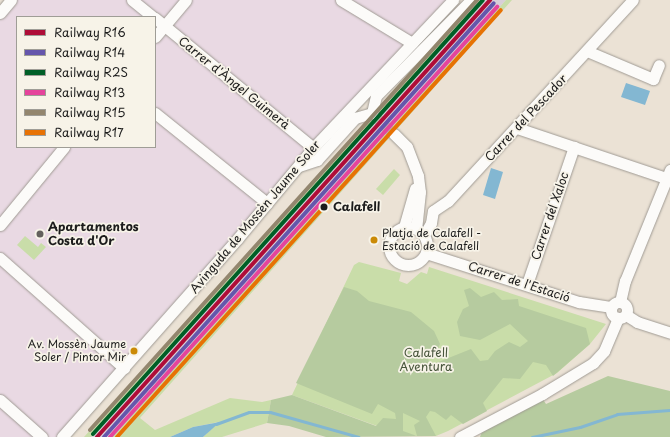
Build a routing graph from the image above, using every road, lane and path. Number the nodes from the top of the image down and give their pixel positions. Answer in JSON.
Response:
{"nodes":[{"id":1,"x":11,"y":0,"type":"edge"},
{"id":2,"x":132,"y":0,"type":"edge"},
{"id":3,"x":186,"y":0,"type":"edge"},
{"id":4,"x":341,"y":0,"type":"edge"},
{"id":5,"x":453,"y":0,"type":"edge"},
{"id":6,"x":471,"y":0,"type":"edge"},
{"id":7,"x":633,"y":0,"type":"edge"},
{"id":8,"x":0,"y":12,"type":"edge"},
{"id":9,"x":152,"y":16,"type":"edge"},
{"id":10,"x":156,"y":19,"type":"edge"},
{"id":11,"x":164,"y":25,"type":"junction"},
{"id":12,"x":156,"y":36,"type":"edge"},
{"id":13,"x":412,"y":43,"type":"junction"},
{"id":14,"x":587,"y":51,"type":"junction"},
{"id":15,"x":659,"y":65,"type":"dead end"},
{"id":16,"x":156,"y":114,"type":"edge"},
{"id":17,"x":517,"y":128,"type":"junction"},
{"id":18,"x":394,"y":134,"type":"tunnel mouth"},
{"id":19,"x":574,"y":147,"type":"junction"},
{"id":20,"x":63,"y":148,"type":"edge"},
{"id":21,"x":313,"y":148,"type":"junction"},
{"id":22,"x":299,"y":166,"type":"junction"},
{"id":23,"x":668,"y":174,"type":"edge"},
{"id":24,"x":418,"y":176,"type":"junction"},
{"id":25,"x":267,"y":203,"type":"junction"},
{"id":26,"x":0,"y":225,"type":"edge"},
{"id":27,"x":404,"y":227,"type":"junction"},
{"id":28,"x":420,"y":232,"type":"junction"},
{"id":29,"x":426,"y":253,"type":"junction"},
{"id":30,"x":0,"y":258,"type":"edge"},
{"id":31,"x":527,"y":284,"type":"junction"},
{"id":32,"x":616,"y":305,"type":"junction"},
{"id":33,"x":622,"y":316,"type":"junction"},
{"id":34,"x":670,"y":333,"type":"edge"},
{"id":35,"x":124,"y":368,"type":"junction"},
{"id":36,"x":0,"y":400,"type":"edge"},
{"id":37,"x":39,"y":436,"type":"edge"},
{"id":38,"x":62,"y":437,"type":"edge"},
{"id":39,"x":460,"y":437,"type":"edge"}],
"edges":[{"from":1,"to":8,"type":"street"},
{"from":2,"to":9,"type":"street","name":"Carrer d'Àngel Guimerà"},
{"from":3,"to":11,"type":"street"},
{"from":4,"to":13,"type":"street"},
{"from":5,"to":13,"type":"street","name":"Avinguda de Mossèn Jaume Soler"},
{"from":6,"to":22,"type":"street"},
{"from":7,"to":14,"type":"street","name":"Carrer del Pescador"},
{"from":10,"to":11,"type":"street","name":"Carrer d'Àngel Guimerà"},
{"from":11,"to":12,"type":"street"},
{"from":11,"to":21,"type":"street","name":"Carrer d'Àngel Guimerà"},
{"from":13,"to":21,"type":"street","name":"Avinguda de Mossèn Jaume Soler"},
{"from":14,"to":15,"type":"street"},
{"from":14,"to":17,"type":"street","name":"Carrer del Pescador"},
{"from":16,"to":25,"type":"street"},
{"from":17,"to":19,"type":"street"},
{"from":17,"to":28,"type":"street","name":"Carrer del Pescador"},
{"from":18,"to":24,"type":"street"},
{"from":19,"to":23,"type":"street"},
{"from":19,"to":31,"type":"street","name":"Carrer del Xaloc"},
{"from":20,"to":26,"type":"street"},
{"from":21,"to":22,"type":"street","name":"Avinguda de Mossèn Jaume Soler"},
{"from":22,"to":25,"type":"street","name":"Avinguda de Mossèn Jaume Soler"},
{"from":23,"to":32,"type":"street"},
{"from":24,"to":27,"type":"street"},
{"from":24,"to":28,"type":"street"},
{"from":25,"to":35,"type":"street","name":"Avinguda de Mossèn Jaume Soler"},
{"from":27,"to":28,"type":"street"},
{"from":27,"to":29,"type":"street"},
{"from":28,"to":29,"type":"street"},
{"from":29,"to":31,"type":"street","name":"Carrer de l'Estació"},
{"from":30,"to":35,"type":"street"},
{"from":31,"to":32,"type":"street","name":"Carrer de l'Estació"},
{"from":32,"to":33,"type":"street"},
{"from":33,"to":34,"type":"street"},
{"from":33,"to":39,"type":"street"},
{"from":35,"to":38,"type":"street","name":"Avinguda de Mossèn Jaume Soler"},
{"from":36,"to":37,"type":"street"}]}
